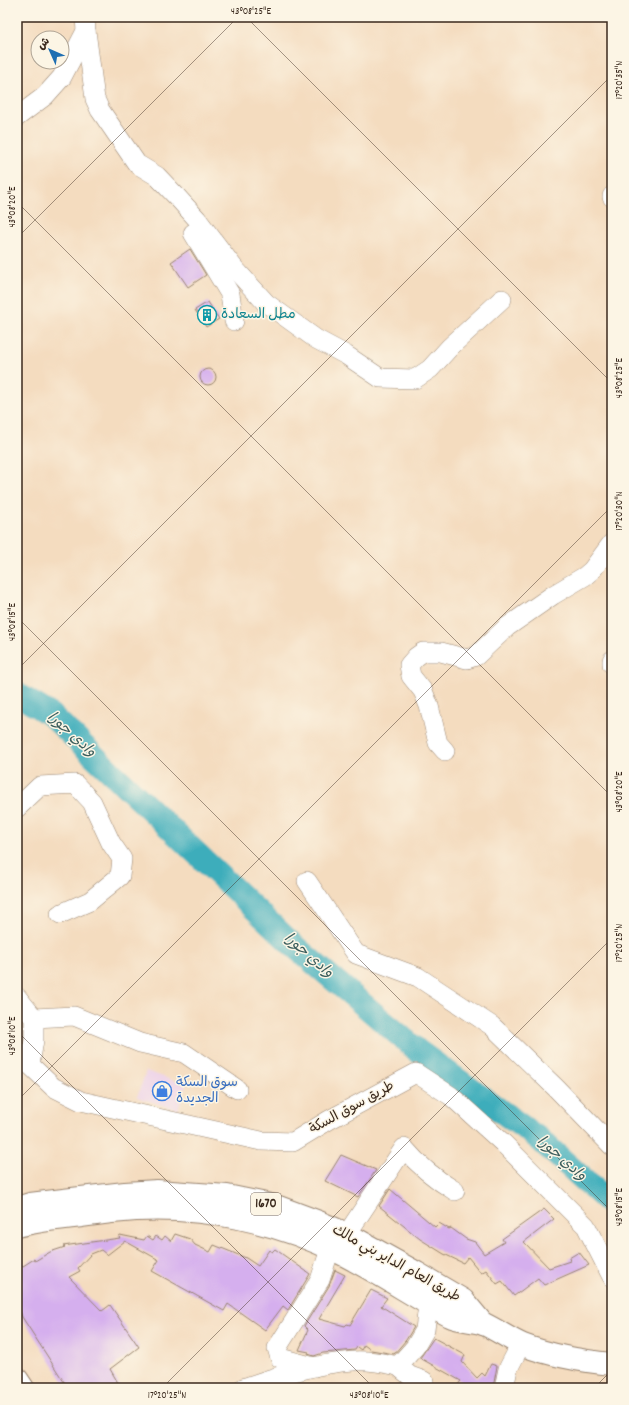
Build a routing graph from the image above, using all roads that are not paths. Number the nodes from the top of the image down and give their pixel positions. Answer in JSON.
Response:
{"nodes":[{"id":1,"x":85,"y":24,"type":"edge"},
{"id":2,"x":17,"y":117,"type":"edge"},
{"id":3,"x":184,"y":206,"type":"junction"},
{"id":4,"x":502,"y":299,"type":"dead end"},
{"id":5,"x":234,"y":321,"type":"dead end"},
{"id":6,"x":612,"y":543,"type":"edge"},
{"id":7,"x":612,"y":660,"type":"edge"},
{"id":8,"x":612,"y":664,"type":"edge"},
{"id":9,"x":445,"y":751,"type":"dead end"},
{"id":10,"x":17,"y":808,"type":"edge"},
{"id":11,"x":307,"y":881,"type":"dead end"},
{"id":12,"x":60,"y":914,"type":"dead end"},
{"id":13,"x":17,"y":997,"type":"edge"},
{"id":14,"x":34,"y":1018,"type":"junction"},
{"id":15,"x":23,"y":1067,"type":"edge"},
{"id":16,"x":237,"y":1089,"type":"dead end"},
{"id":17,"x":612,"y":1146,"type":"edge"},
{"id":18,"x":455,"y":1191,"type":"dead end"},
{"id":19,"x":17,"y":1208,"type":"edge"},
{"id":20,"x":17,"y":1226,"type":"edge"},
{"id":21,"x":347,"y":1234,"type":"junction"},
{"id":22,"x":330,"y":1249,"type":"junction"},
{"id":23,"x":612,"y":1277,"type":"edge"},
{"id":24,"x":428,"y":1304,"type":"junction"},
{"id":25,"x":483,"y":1324,"type":"junction"},
{"id":26,"x":521,"y":1344,"type":"junction"},
{"id":27,"x":612,"y":1364,"type":"edge"},
{"id":28,"x":398,"y":1366,"type":"junction"},
{"id":29,"x":315,"y":1367,"type":"junction"},
{"id":30,"x":17,"y":1379,"type":"edge"},
{"id":31,"x":424,"y":1381,"type":"dead end"},
{"id":32,"x":23,"y":1388,"type":"edge"},
{"id":33,"x":243,"y":1388,"type":"edge"},
{"id":34,"x":504,"y":1388,"type":"edge"}],
"edges":[{"from":1,"to":2,"type":"street"},
{"from":1,"to":3,"type":"street"},
{"from":3,"to":4,"type":"street"},
{"from":3,"to":5,"type":"street"},
{"from":6,"to":9,"type":"street"},
{"from":7,"to":8,"type":"street"},
{"from":10,"to":12,"type":"street"},
{"from":11,"to":17,"type":"street"},
{"from":13,"to":14,"type":"street"},
{"from":14,"to":15,"type":"street"},
{"from":14,"to":16,"type":"street"},
{"from":15,"to":23,"type":"street","name":"طريق سوق السكة"},
{"from":18,"to":21,"type":"street"},
{"from":19,"to":21,"type":"highway","name":"طريق العام الداير بني مالك","number":"1670"},
{"from":20,"to":22,"type":"highway","name":"طريق العام الداير بني مالك","number":"1670"},
{"from":21,"to":25,"type":"highway","name":"طريق العام الداير بني مالك","number":"1670"},
{"from":22,"to":24,"type":"highway","name":"طريق العام الداير بني مالك","number":"1670"},
{"from":22,"to":29,"type":"street"},
{"from":24,"to":25,"type":"highway","name":"طريق العام الداير بني مالك","number":"1670"},
{"from":24,"to":28,"type":"street"},
{"from":25,"to":26,"type":"highway","name":"طريق العام الداير بني مالك"},
{"from":26,"to":27,"type":"highway","name":"طريق العام الداير بني مالك"},
{"from":26,"to":34,"type":"street"},
{"from":28,"to":29,"type":"street"},
{"from":28,"to":31,"type":"street"},
{"from":29,"to":33,"type":"street"},
{"from":30,"to":32,"type":"highway"}]}
